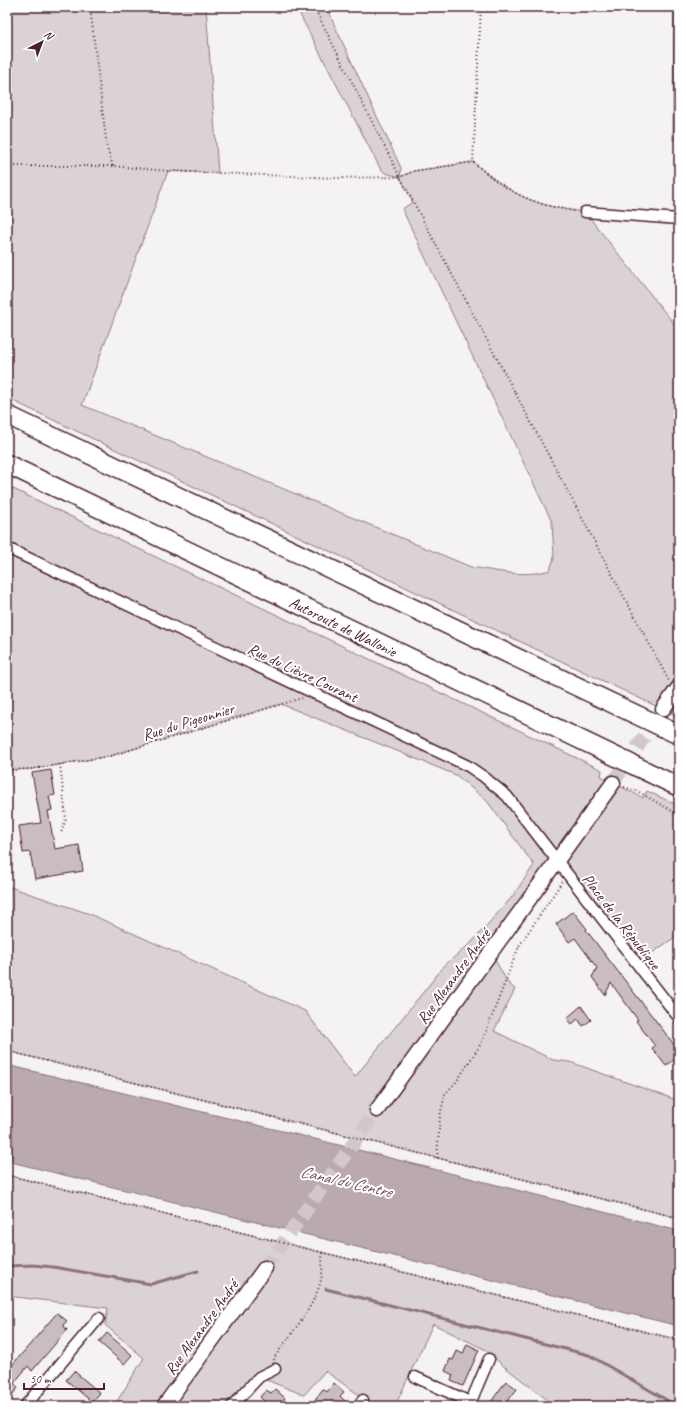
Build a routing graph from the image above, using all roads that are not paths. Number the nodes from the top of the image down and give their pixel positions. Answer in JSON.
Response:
{"nodes":[{"id":1,"x":584,"y":212,"type":"road end"},
{"id":2,"x":679,"y":219,"type":"edge"},
{"id":3,"x":7,"y":415,"type":"edge"},
{"id":4,"x":7,"y":464,"type":"edge"},
{"id":5,"x":7,"y":548,"type":"edge"},
{"id":6,"x":677,"y":690,"type":"edge"},
{"id":7,"x":663,"y":709,"type":"tunnel mouth"},
{"id":8,"x":679,"y":735,"type":"edge"},
{"id":9,"x":613,"y":783,"type":"tunnel mouth"},
{"id":10,"x":679,"y":787,"type":"edge"},
{"id":11,"x":556,"y":862,"type":"junction"},
{"id":12,"x":679,"y":1018,"type":"edge"},
{"id":13,"x":377,"y":1110,"type":"tunnel mouth"},
{"id":14,"x":265,"y":1268,"type":"tunnel mouth"},
{"id":15,"x":99,"y":1318,"type":"dead end"},
{"id":16,"x":489,"y":1359,"type":"dead end"},
{"id":17,"x":275,"y":1369,"type":"road end"},
{"id":18,"x":416,"y":1377,"type":"dead end"},
{"id":19,"x":470,"y":1404,"type":"edge"},
{"id":20,"x":24,"y":1406,"type":"edge"},
{"id":21,"x":164,"y":1406,"type":"edge"},
{"id":22,"x":232,"y":1406,"type":"edge"}],
"edges":[{"from":1,"to":2,"type":"street"},
{"from":3,"to":8,"type":"highway"},
{"from":4,"to":10,"type":"highway","name":"Autoroute de Wallonie"},
{"from":5,"to":11,"type":"street","name":"Rue du Lièvre Courant"},
{"from":6,"to":7,"type":"street"},
{"from":9,"to":11,"type":"street","name":"Rue Alexandre André"},
{"from":11,"to":12,"type":"street","name":"Place de la République"},
{"from":11,"to":13,"type":"street","name":"Rue Alexandre André"},
{"from":14,"to":21,"type":"street","name":"Rue Alexandre André"},
{"from":15,"to":20,"type":"street"},
{"from":16,"to":19,"type":"street"},
{"from":17,"to":22,"type":"street"},
{"from":18,"to":19,"type":"street"}]}
